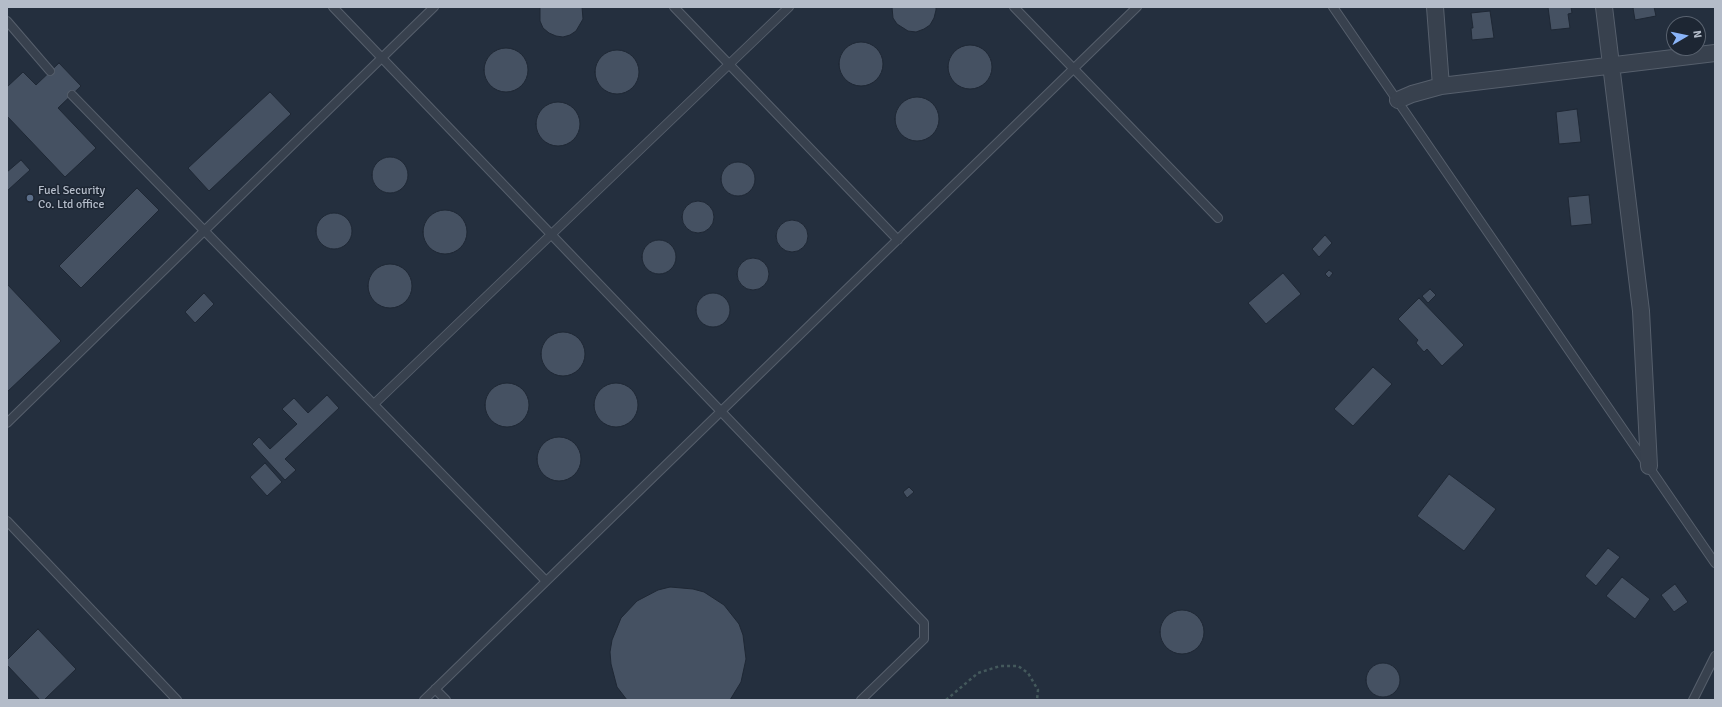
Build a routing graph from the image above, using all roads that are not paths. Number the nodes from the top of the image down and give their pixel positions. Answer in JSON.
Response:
{"nodes":[{"id":1,"x":333,"y":7,"type":"edge"},
{"id":2,"x":434,"y":7,"type":"edge"},
{"id":3,"x":674,"y":7,"type":"edge"},
{"id":4,"x":789,"y":7,"type":"edge"},
{"id":5,"x":1014,"y":7,"type":"edge"},
{"id":6,"x":1137,"y":7,"type":"edge"},
{"id":7,"x":1333,"y":7,"type":"edge"},
{"id":8,"x":1435,"y":7,"type":"edge"},
{"id":9,"x":1604,"y":7,"type":"edge"},
{"id":10,"x":7,"y":21,"type":"edge"},
{"id":11,"x":1715,"y":53,"type":"edge"},
{"id":12,"x":382,"y":58,"type":"junction"},
{"id":13,"x":729,"y":64,"type":"junction"},
{"id":14,"x":1612,"y":65,"type":"junction"},
{"id":15,"x":1074,"y":69,"type":"junction"},
{"id":16,"x":50,"y":72,"type":"dead end"},
{"id":17,"x":1441,"y":86,"type":"junction"},
{"id":18,"x":72,"y":95,"type":"dead end"},
{"id":19,"x":1398,"y":100,"type":"junction"},
{"id":20,"x":1218,"y":218,"type":"dead end"},
{"id":21,"x":205,"y":230,"type":"junction"},
{"id":22,"x":551,"y":234,"type":"junction"},
{"id":23,"x":898,"y":240,"type":"junction"},
{"id":24,"x":374,"y":404,"type":"junction"},
{"id":25,"x":721,"y":411,"type":"junction"},
{"id":26,"x":7,"y":423,"type":"edge"},
{"id":27,"x":1649,"y":466,"type":"junction"},
{"id":28,"x":7,"y":521,"type":"edge"},
{"id":29,"x":1715,"y":562,"type":"edge"},
{"id":30,"x":546,"y":581,"type":"junction"},
{"id":31,"x":1715,"y":656,"type":"edge"},
{"id":32,"x":435,"y":689,"type":"junction"},
{"id":33,"x":177,"y":700,"type":"edge"},
{"id":34,"x":424,"y":700,"type":"edge"},
{"id":35,"x":446,"y":700,"type":"edge"},
{"id":36,"x":861,"y":700,"type":"edge"},
{"id":37,"x":1693,"y":700,"type":"edge"}],
"edges":[{"from":1,"to":12,"type":"lane"},
{"from":2,"to":12,"type":"lane"},
{"from":3,"to":13,"type":"lane"},
{"from":4,"to":13,"type":"lane"},
{"from":5,"to":15,"type":"lane"},
{"from":6,"to":15,"type":"lane"},
{"from":7,"to":19,"type":"lane"},
{"from":8,"to":17,"type":"street"},
{"from":9,"to":14,"type":"street"},
{"from":10,"to":16,"type":"lane"},
{"from":11,"to":14,"type":"street"},
{"from":12,"to":21,"type":"lane"},
{"from":12,"to":22,"type":"lane"},
{"from":13,"to":22,"type":"lane"},
{"from":13,"to":23,"type":"lane"},
{"from":14,"to":17,"type":"street"},
{"from":14,"to":27,"type":"street"},
{"from":15,"to":20,"type":"lane"},
{"from":15,"to":23,"type":"lane"},
{"from":17,"to":19,"type":"street"},
{"from":18,"to":21,"type":"lane"},
{"from":19,"to":27,"type":"lane"},
{"from":21,"to":24,"type":"lane"},
{"from":21,"to":26,"type":"lane"},
{"from":22,"to":24,"type":"lane"},
{"from":22,"to":25,"type":"lane"},
{"from":23,"to":25,"type":"lane"},
{"from":24,"to":30,"type":"lane"},
{"from":25,"to":30,"type":"lane"},
{"from":25,"to":36,"type":"lane"},
{"from":27,"to":29,"type":"lane"},
{"from":28,"to":33,"type":"lane"},
{"from":30,"to":32,"type":"lane"},
{"from":31,"to":37,"type":"lane"},
{"from":32,"to":34,"type":"lane"},
{"from":32,"to":35,"type":"lane"}]}
